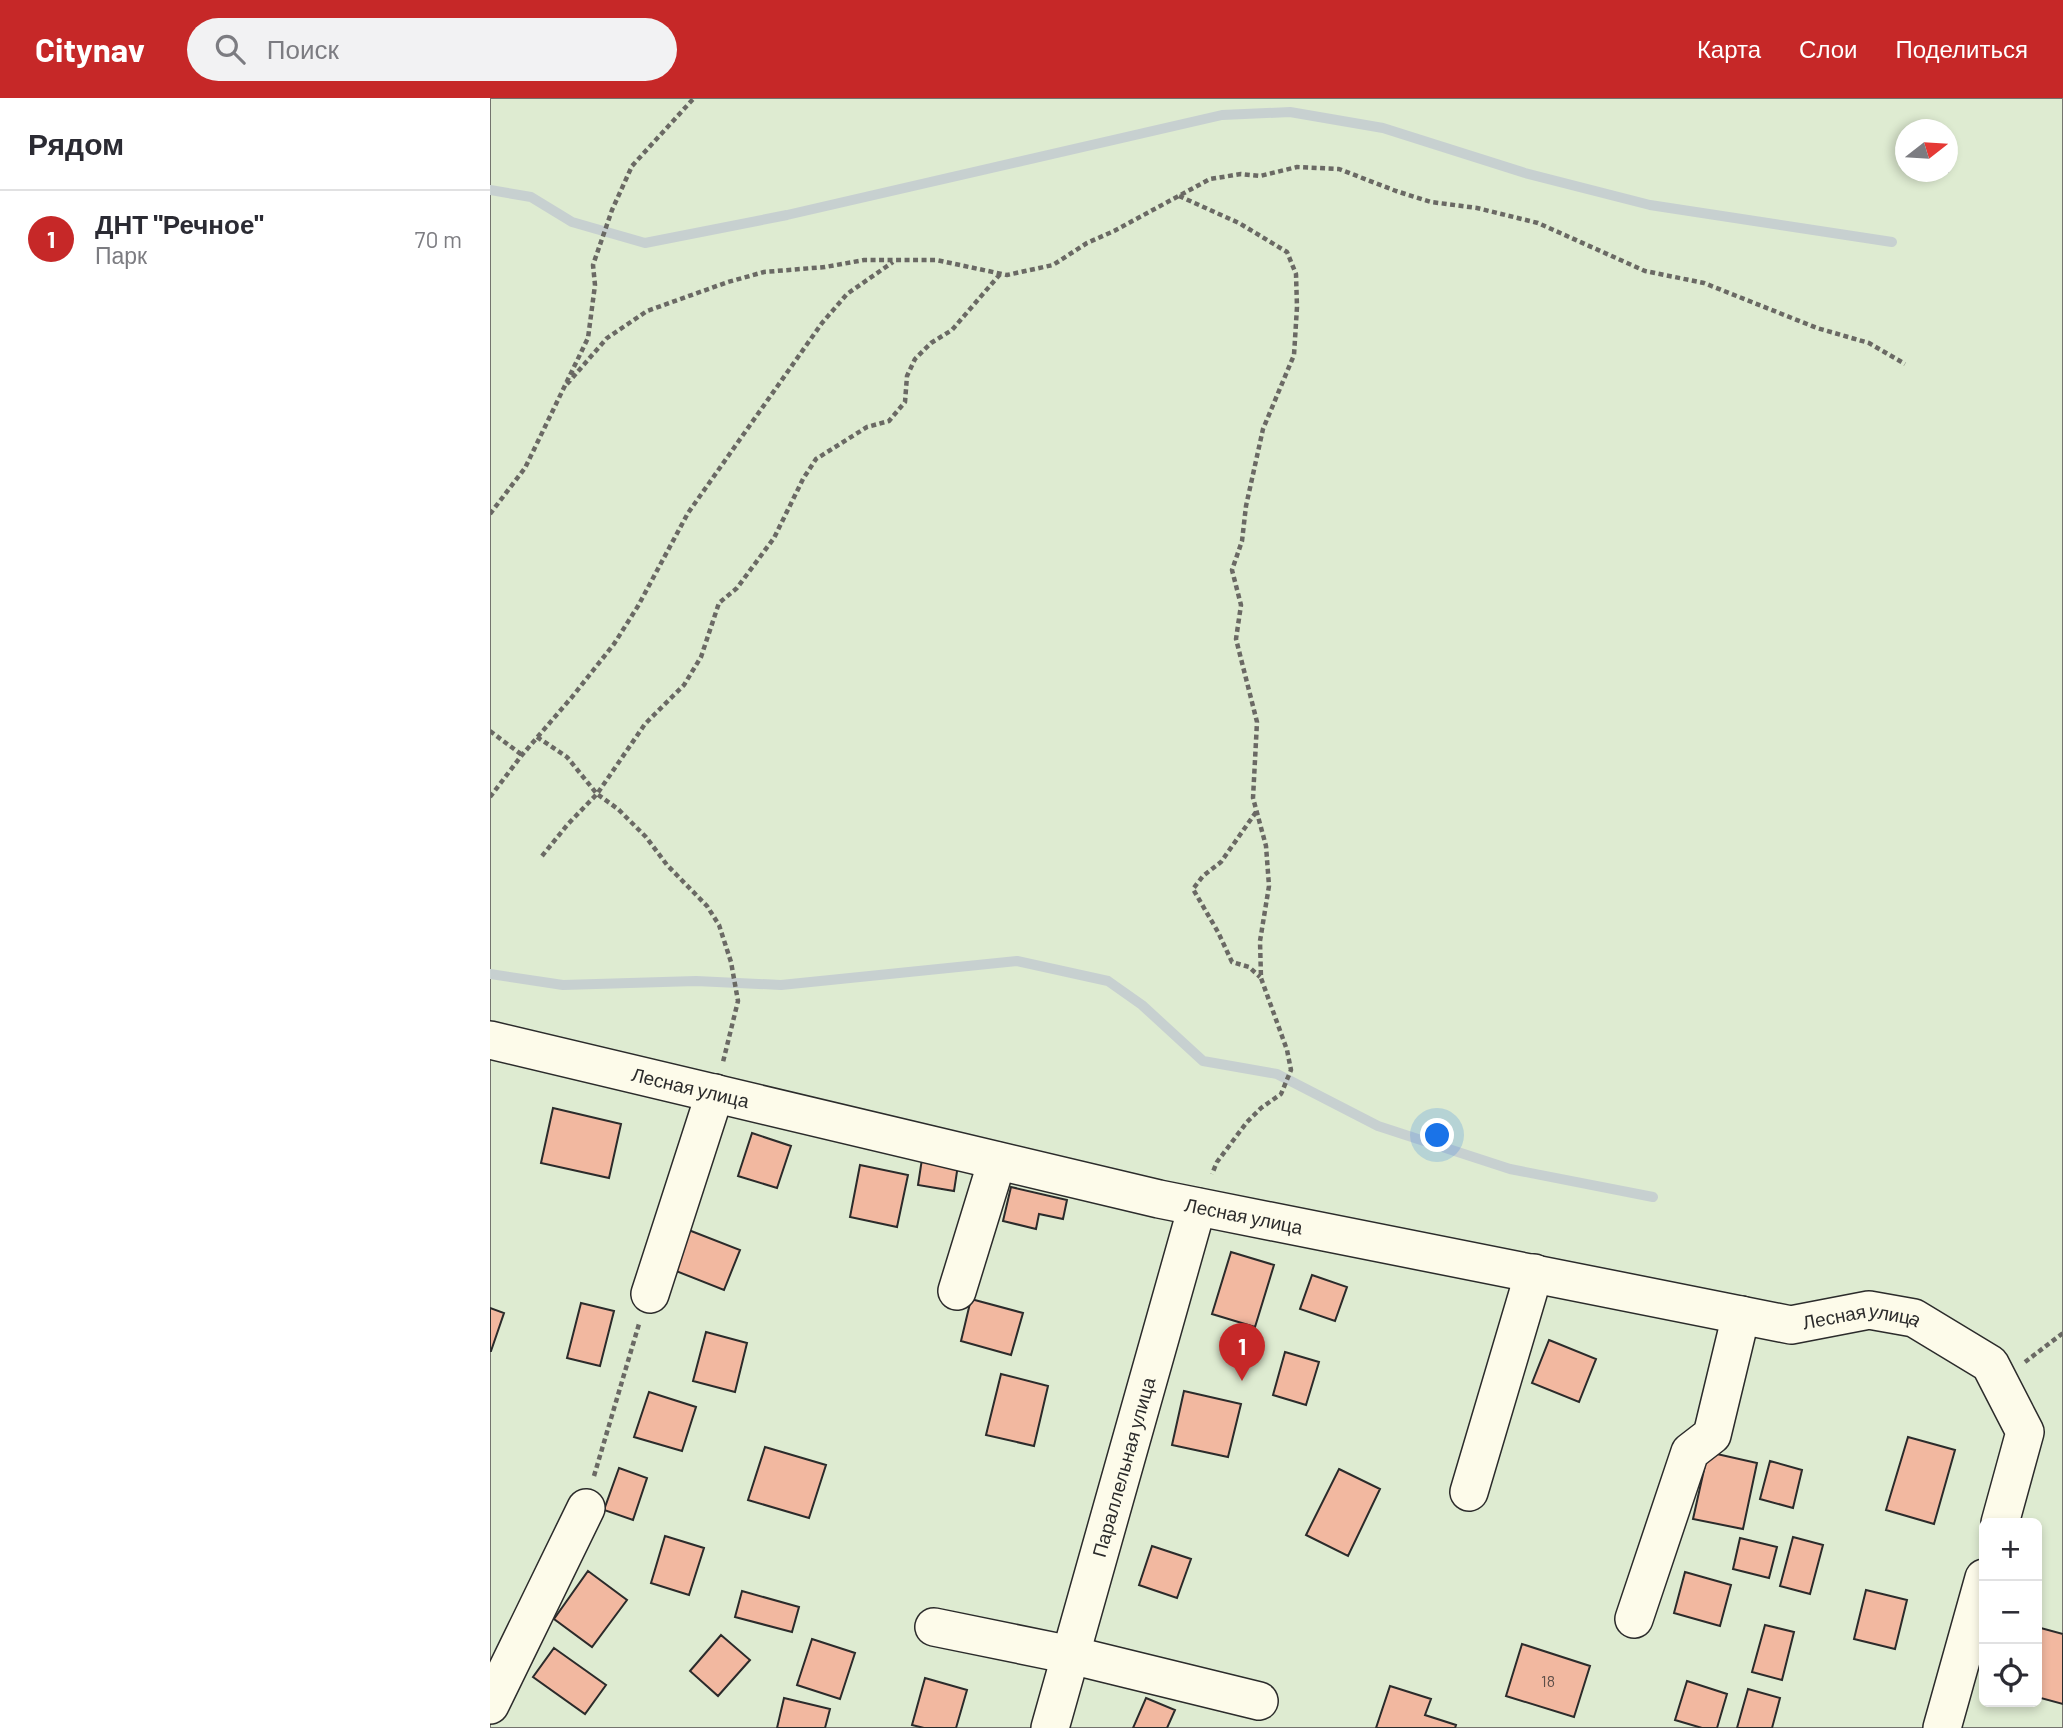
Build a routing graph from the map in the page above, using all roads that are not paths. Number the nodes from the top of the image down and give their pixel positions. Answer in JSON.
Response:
{"nodes":[{"id":1,"x":490,"y":1040,"type":"edge"},
{"id":2,"x":715,"y":1093,"type":"junction"},
{"id":3,"x":997,"y":1161,"type":"junction"},
{"id":4,"x":1197,"y":1207,"type":"junction"},
{"id":5,"x":1534,"y":1273,"type":"junction"},
{"id":6,"x":957,"y":1291,"type":"dead end"},
{"id":7,"x":650,"y":1293,"type":"road end"},
{"id":8,"x":1741,"y":1315,"type":"junction"},
{"id":9,"x":1469,"y":1492,"type":"dead end"},
{"id":10,"x":586,"y":1507,"type":"road end"},
{"id":11,"x":2001,"y":1518,"type":"edge"},
{"id":12,"x":1983,"y":1581,"type":"edge"},
{"id":13,"x":1634,"y":1619,"type":"dead end"},
{"id":14,"x":934,"y":1627,"type":"dead end"},
{"id":15,"x":1071,"y":1655,"type":"junction"},
{"id":16,"x":1259,"y":1701,"type":"dead end"},
{"id":17,"x":490,"y":1704,"type":"edge"},
{"id":18,"x":1050,"y":1728,"type":"edge"},
{"id":19,"x":1942,"y":1728,"type":"edge"}],
"edges":[{"from":1,"to":2,"type":"street","name":"Лесная улица"},
{"from":2,"to":3,"type":"street","name":"Лесная улица"},
{"from":2,"to":7,"type":"street"},
{"from":3,"to":4,"type":"street","name":"Лесная улица"},
{"from":3,"to":6,"type":"street"},
{"from":4,"to":5,"type":"street","name":"Лесная улица"},
{"from":4,"to":15,"type":"street","name":"Параллельная улица"},
{"from":5,"to":8,"type":"street","name":"Лесная улица"},
{"from":5,"to":9,"type":"street"},
{"from":8,"to":11,"type":"street","name":"Лесная улица"},
{"from":8,"to":13,"type":"street"},
{"from":10,"to":17,"type":"street"},
{"from":12,"to":19,"type":"street"},
{"from":14,"to":15,"type":"street"},
{"from":15,"to":16,"type":"street"},
{"from":15,"to":18,"type":"street","name":"Параллельная улица"}]}
